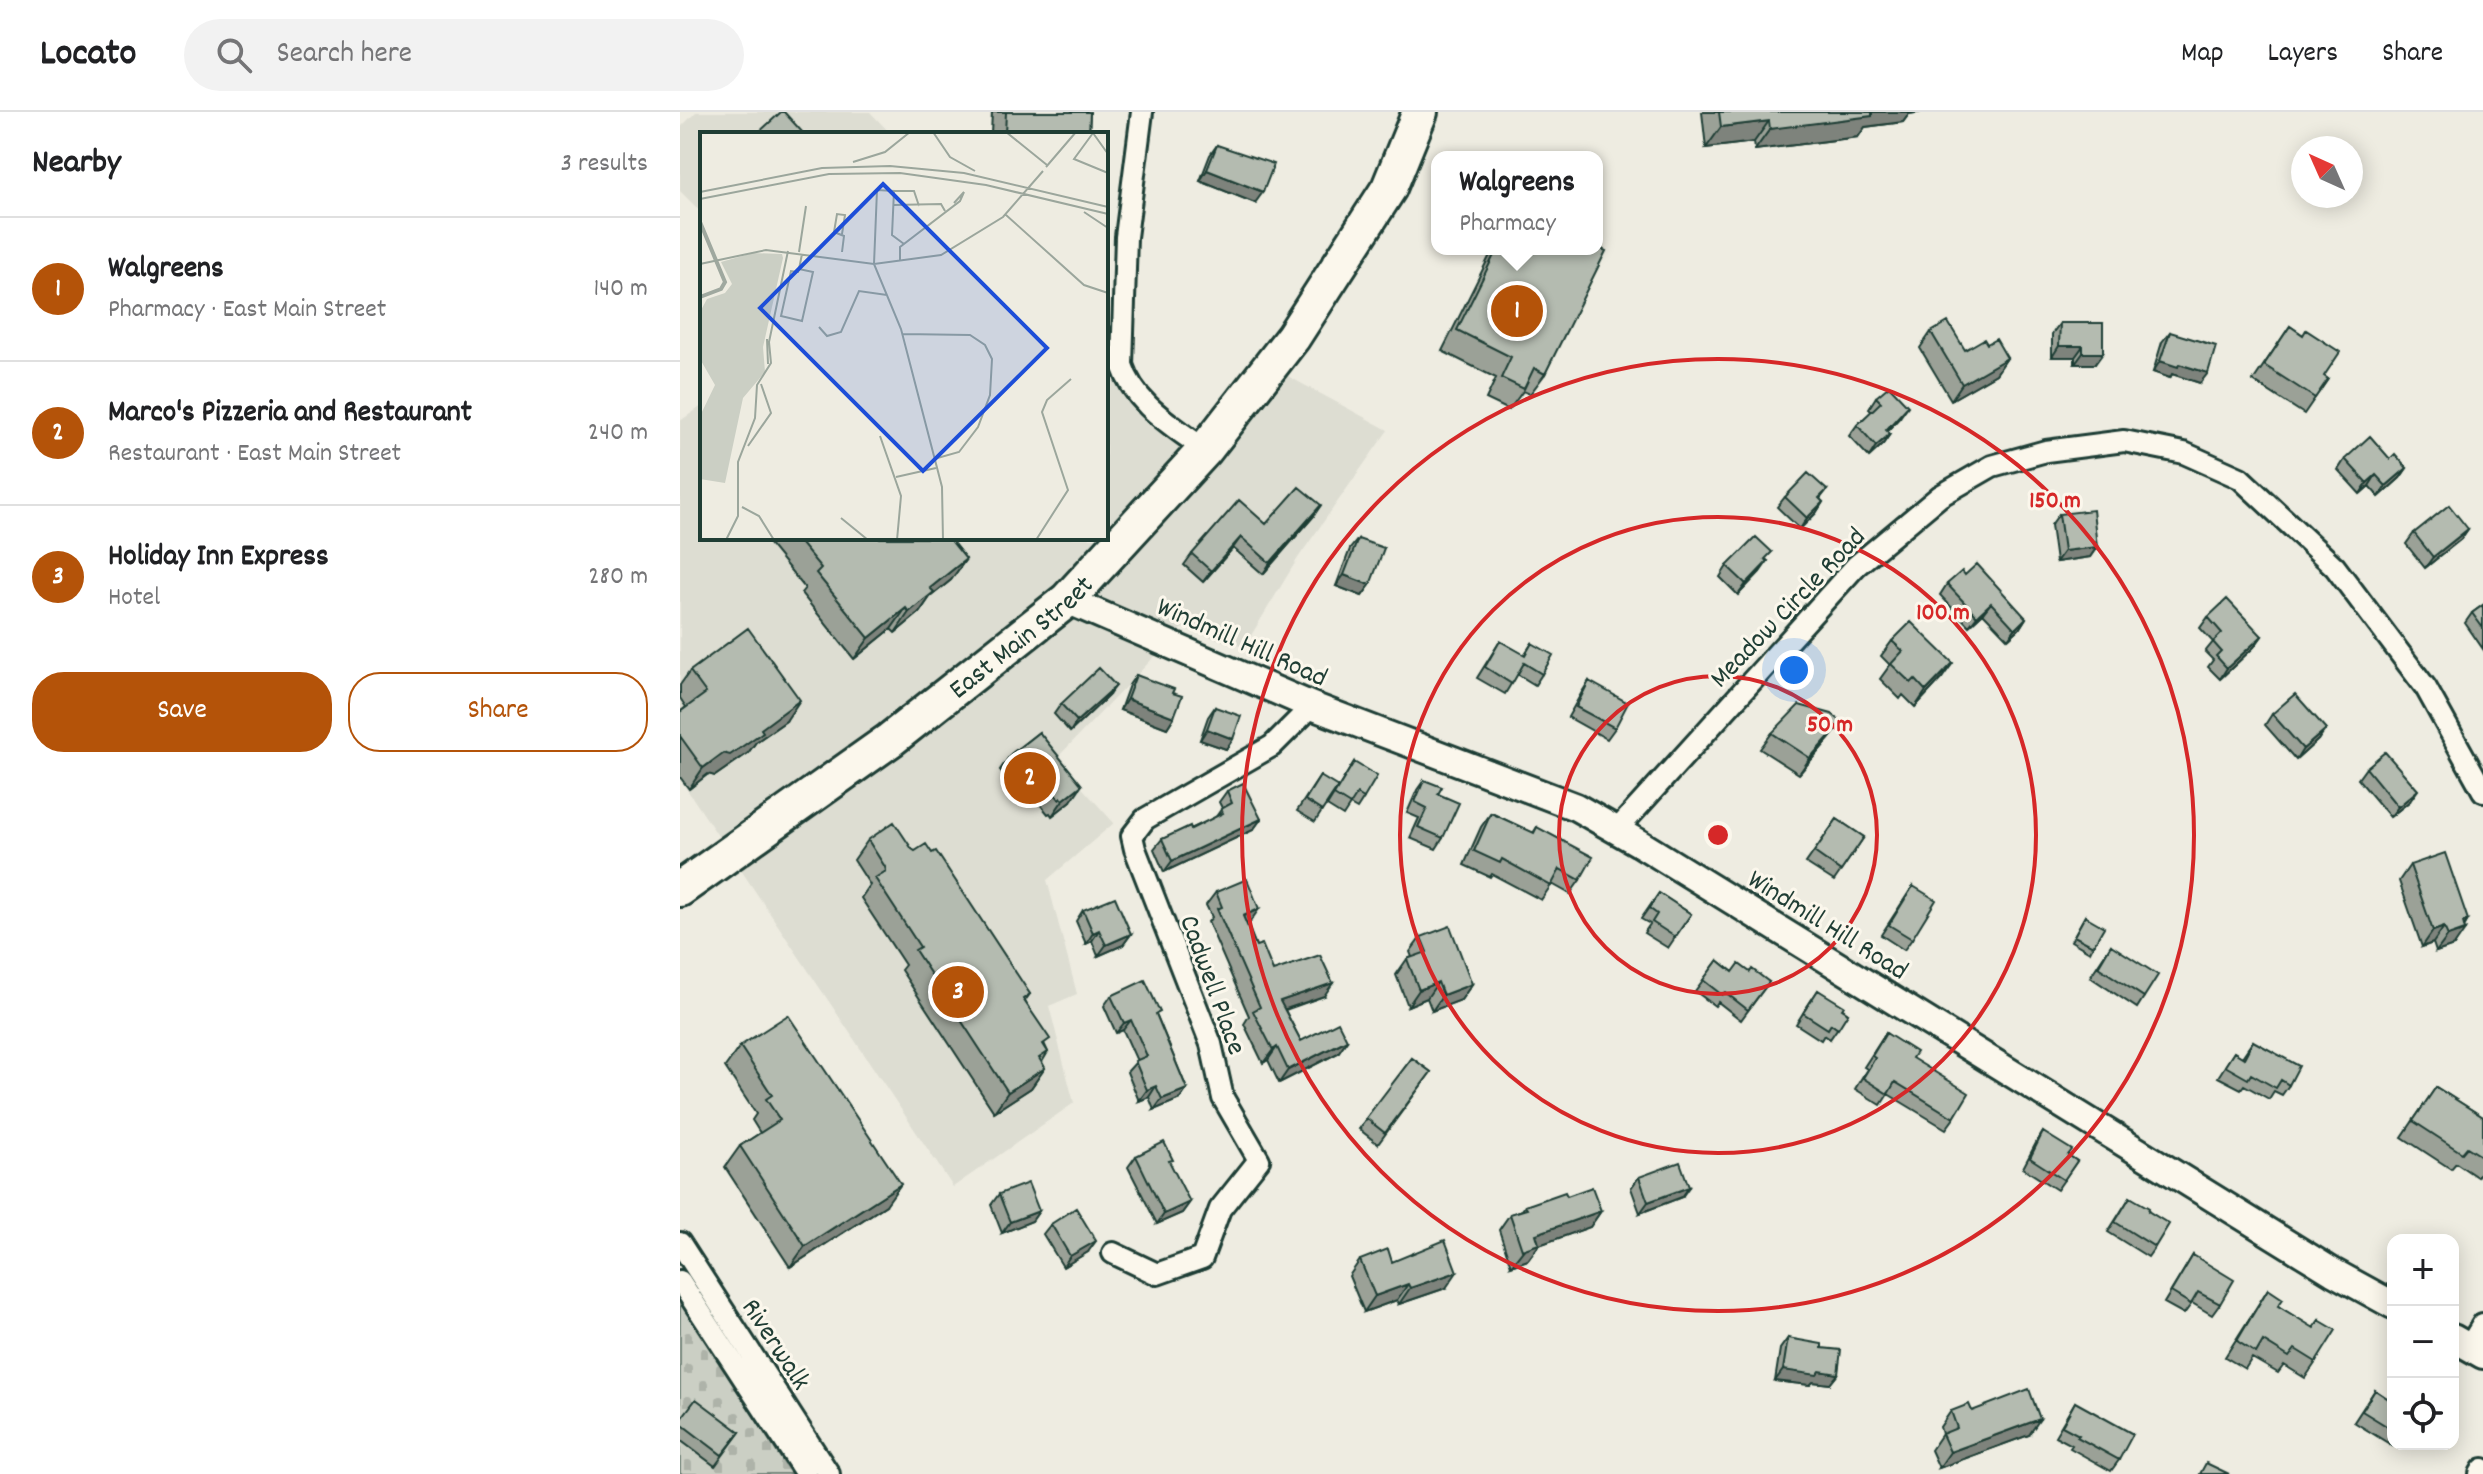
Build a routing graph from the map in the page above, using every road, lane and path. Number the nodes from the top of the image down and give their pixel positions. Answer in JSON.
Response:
{"nodes":[{"id":1,"x":1142,"y":112,"type":"edge"},
{"id":2,"x":1420,"y":112,"type":"edge"},
{"id":3,"x":1205,"y":450,"type":"junction"},
{"id":4,"x":1067,"y":600,"type":"junction"},
{"id":5,"x":1312,"y":706,"type":"junction"},
{"id":6,"x":2483,"y":791,"type":"edge"},
{"id":7,"x":1617,"y":830,"type":"junction"},
{"id":8,"x":680,"y":889,"type":"edge"},
{"id":9,"x":680,"y":1243,"type":"edge"},
{"id":10,"x":1113,"y":1253,"type":"dead end"},
{"id":11,"x":680,"y":1281,"type":"edge"},
{"id":12,"x":2387,"y":1302,"type":"edge"},
{"id":13,"x":2483,"y":1324,"type":"edge"},
{"id":14,"x":2468,"y":1347,"type":"edge"},
{"id":15,"x":2483,"y":1469,"type":"edge"},
{"id":16,"x":806,"y":1474,"type":"edge"},
{"id":17,"x":829,"y":1474,"type":"edge"},
{"id":18,"x":2480,"y":1474,"type":"edge"}],
"edges":[{"from":1,"to":3,"type":"street"},
{"from":2,"to":3,"type":"main road","name":"East Main Street"},
{"from":3,"to":4,"type":"main road","name":"East Main Street"},
{"from":4,"to":5,"type":"street","name":"Windmill Hill Road"},
{"from":4,"to":8,"type":"main road","name":"East Main Street"},
{"from":5,"to":7,"type":"street","name":"Windmill Hill Road"},
{"from":5,"to":10,"type":"street","name":"Cadwell Place"},
{"from":6,"to":7,"type":"street","name":"Meadow Circle Road"},
{"from":7,"to":12,"type":"street","name":"Windmill Hill Road"},
{"from":9,"to":17,"type":"street","name":"Riverwalk"},
{"from":11,"to":16,"type":"street","name":"Riverwalk"},
{"from":13,"to":14,"type":"street"},
{"from":15,"to":18,"type":"street"}]}
